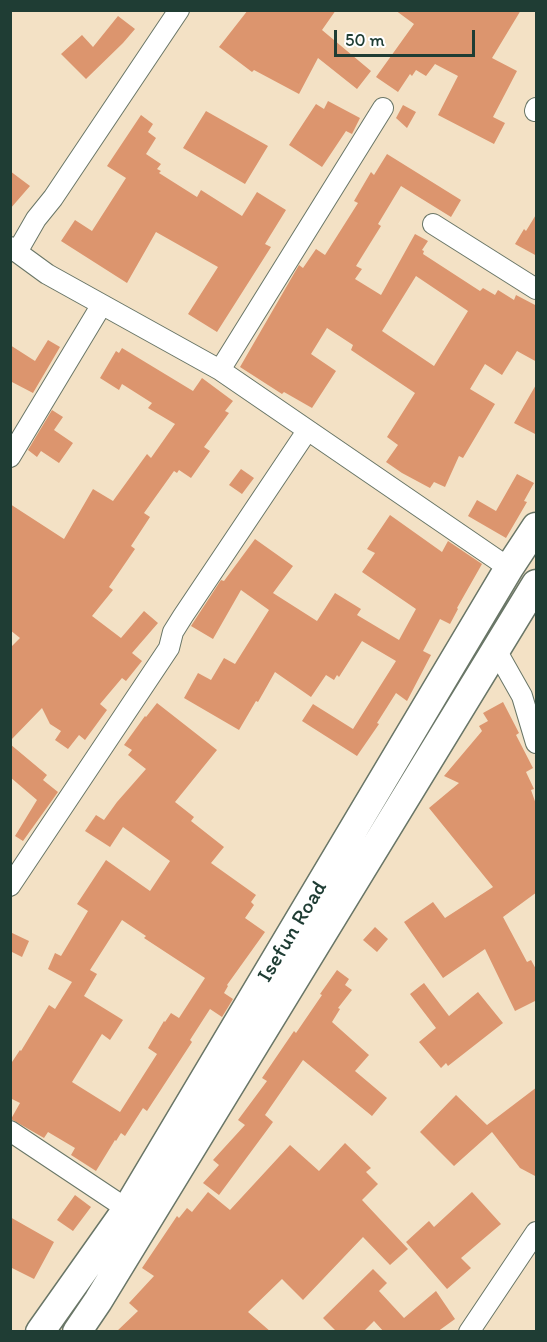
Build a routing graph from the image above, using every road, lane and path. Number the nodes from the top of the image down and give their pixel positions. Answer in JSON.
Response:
{"nodes":[{"id":1,"x":179,"y":10,"type":"edge"},
{"id":2,"x":383,"y":108,"type":"dead end"},
{"id":3,"x":433,"y":224,"type":"dead end"},
{"id":4,"x":14,"y":249,"type":"edge"},
{"id":5,"x":537,"y":289,"type":"edge"},
{"id":6,"x":101,"y":306,"type":"junction"},
{"id":7,"x":220,"y":370,"type":"junction"},
{"id":8,"x":307,"y":431,"type":"junction"},
{"id":9,"x":10,"y":457,"type":"edge"},
{"id":10,"x":537,"y":526,"type":"edge"},
{"id":11,"x":509,"y":568,"type":"junction"},
{"id":12,"x":537,"y":584,"type":"edge"},
{"id":13,"x":496,"y":650,"type":"junction"},
{"id":14,"x":537,"y":743,"type":"edge"},
{"id":15,"x":10,"y":886,"type":"edge"},
{"id":16,"x":10,"y":1131,"type":"edge"},
{"id":17,"x":127,"y":1209,"type":"junction"},
{"id":18,"x":537,"y":1232,"type":"edge"},
{"id":19,"x":40,"y":1332,"type":"edge"},
{"id":20,"x":77,"y":1332,"type":"edge"},
{"id":21,"x":469,"y":1332,"type":"edge"}],
"edges":[{"from":1,"to":4,"type":"street"},
{"from":2,"to":7,"type":"street"},
{"from":3,"to":5,"type":"street"},
{"from":4,"to":6,"type":"street"},
{"from":6,"to":7,"type":"street"},
{"from":6,"to":9,"type":"street"},
{"from":7,"to":8,"type":"street"},
{"from":8,"to":11,"type":"street"},
{"from":8,"to":15,"type":"street"},
{"from":10,"to":11,"type":"street","name":"Isefun Road"},
{"from":11,"to":17,"type":"street","name":"Isefun Road"},
{"from":12,"to":13,"type":"street","name":"Isefun Road"},
{"from":13,"to":14,"type":"street"},
{"from":13,"to":20,"type":"street","name":"Isefun Road"},
{"from":16,"to":17,"type":"street"},
{"from":17,"to":19,"type":"street","name":"Isefun Road"},
{"from":18,"to":21,"type":"street"}]}
